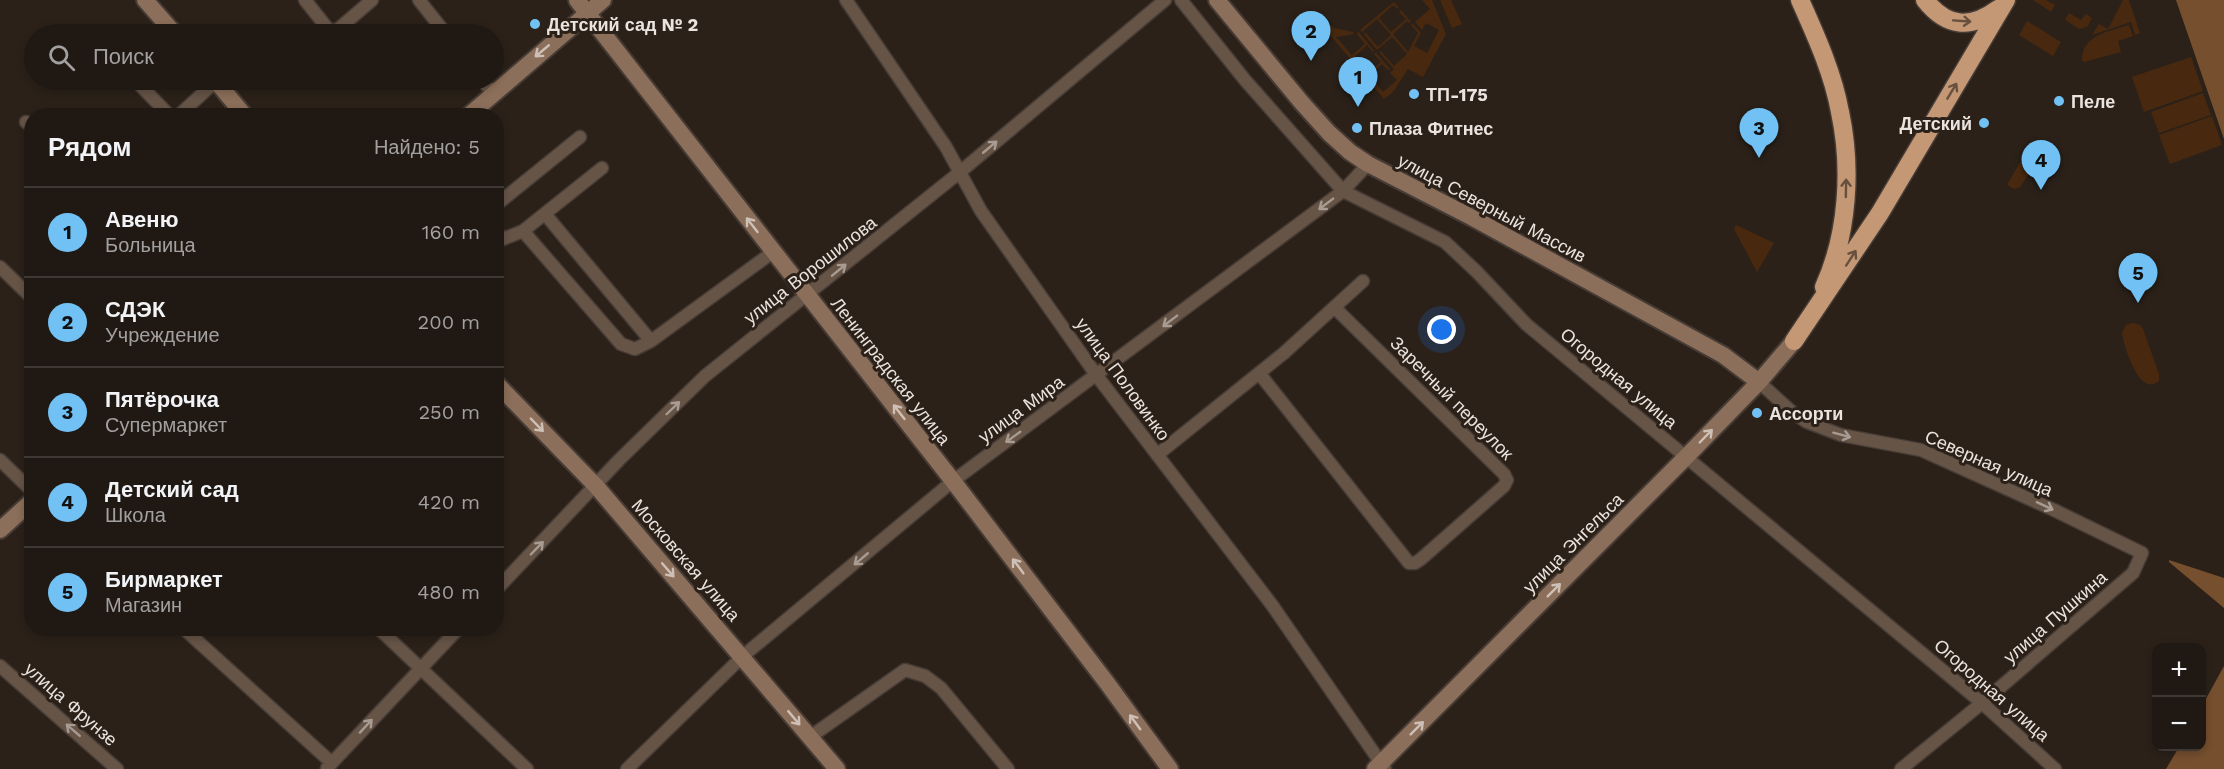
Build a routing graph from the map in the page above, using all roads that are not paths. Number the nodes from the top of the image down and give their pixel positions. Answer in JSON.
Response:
{"nodes":[{"id":1,"x":145,"y":0,"type":"edge"},
{"id":2,"x":305,"y":0,"type":"edge"},
{"id":3,"x":372,"y":0,"type":"edge"},
{"id":4,"x":419,"y":0,"type":"edge"},
{"id":5,"x":603,"y":0,"type":"edge"},
{"id":6,"x":846,"y":0,"type":"edge"},
{"id":7,"x":1165,"y":0,"type":"edge"},
{"id":8,"x":1181,"y":0,"type":"edge"},
{"id":9,"x":1217,"y":0,"type":"edge"},
{"id":10,"x":1800,"y":0,"type":"edge"},
{"id":11,"x":1925,"y":0,"type":"edge"},
{"id":12,"x":2004,"y":3,"type":"edge"},
{"id":13,"x":582,"y":7,"type":"edge"},
{"id":14,"x":166,"y":24,"type":"edge"},
{"id":15,"x":324,"y":24,"type":"edge"},
{"id":16,"x":344,"y":24,"type":"edge"},
{"id":17,"x":438,"y":24,"type":"edge"},
{"id":18,"x":504,"y":82,"type":"edge"},
{"id":19,"x":145,"y":90,"type":"edge"},
{"id":20,"x":205,"y":90,"type":"edge"},
{"id":21,"x":223,"y":90,"type":"edge"},
{"id":22,"x":490,"y":90,"type":"edge"},
{"id":23,"x":496,"y":90,"type":"edge"},
{"id":24,"x":493,"y":93,"type":"junction"},
{"id":25,"x":162,"y":108,"type":"edge"},
{"id":26,"x":186,"y":108,"type":"edge"},
{"id":27,"x":238,"y":108,"type":"edge"},
{"id":28,"x":477,"y":108,"type":"edge"},
{"id":29,"x":580,"y":137,"type":"dead end"},
{"id":30,"x":1368,"y":164,"type":"junction"},
{"id":31,"x":602,"y":168,"type":"dead end"},
{"id":32,"x":960,"y":172,"type":"junction"},
{"id":33,"x":1343,"y":191,"type":"junction"},
{"id":34,"x":504,"y":199,"type":"edge"},
{"id":35,"x":545,"y":214,"type":"junction"},
{"id":36,"x":523,"y":231,"type":"junction"},
{"id":37,"x":504,"y":239,"type":"edge"},
{"id":38,"x":773,"y":252,"type":"junction"},
{"id":39,"x":0,"y":267,"type":"edge"},
{"id":40,"x":1364,"y":281,"type":"dead end"},
{"id":41,"x":24,"y":290,"type":"edge"},
{"id":42,"x":808,"y":296,"type":"junction"},
{"id":43,"x":1335,"y":308,"type":"junction"},
{"id":44,"x":651,"y":341,"type":"junction"},
{"id":45,"x":1794,"y":341,"type":"junction"},
{"id":46,"x":1259,"y":373,"type":"junction"},
{"id":47,"x":1097,"y":376,"type":"junction"},
{"id":48,"x":1759,"y":382,"type":"junction"},
{"id":49,"x":504,"y":391,"type":"edge"},
{"id":50,"x":1157,"y":455,"type":"junction"},
{"id":51,"x":1686,"y":457,"type":"junction"},
{"id":52,"x":0,"y":460,"type":"edge"},
{"id":53,"x":953,"y":481,"type":"junction"},
{"id":54,"x":24,"y":483,"type":"edge"},
{"id":55,"x":596,"y":486,"type":"junction"},
{"id":56,"x":24,"y":508,"type":"edge"},
{"id":57,"x":0,"y":530,"type":"edge"},
{"id":58,"x":2142,"y":554,"type":"joint"},
{"id":59,"x":504,"y":582,"type":"edge"},
{"id":60,"x":191,"y":636,"type":"edge"},
{"id":61,"x":386,"y":636,"type":"edge"},
{"id":62,"x":452,"y":636,"type":"edge"},
{"id":63,"x":743,"y":656,"type":"junction"},
{"id":64,"x":0,"y":666,"type":"edge"},
{"id":65,"x":421,"y":669,"type":"junction"},
{"id":66,"x":1983,"y":703,"type":"junction"},
{"id":67,"x":810,"y":737,"type":"junction"},
{"id":68,"x":329,"y":766,"type":"edge"},
{"id":69,"x":1380,"y":767,"type":"edge"},
{"id":70,"x":117,"y":769,"type":"edge"},
{"id":71,"x":527,"y":769,"type":"edge"},
{"id":72,"x":627,"y":769,"type":"edge"},
{"id":73,"x":837,"y":769,"type":"edge"},
{"id":74,"x":1008,"y":769,"type":"edge"},
{"id":75,"x":1170,"y":769,"type":"edge"},
{"id":76,"x":1901,"y":769,"type":"edge"},
{"id":77,"x":2055,"y":769,"type":"edge"}],
"edges":[{"from":1,"to":14,"type":"street"},
{"from":2,"to":15,"type":"street"},
{"from":3,"to":16,"type":"street"},
{"from":4,"to":17,"type":"street"},
{"from":5,"to":13,"type":"street"},
{"from":6,"to":32,"type":"street","name":"улица Половинко"},
{"from":32,"to":7,"type":"street","name":"улица Ворошилова","one_way":true},
{"from":8,"to":33,"type":"street","name":"Огородная улица"},
{"from":9,"to":30,"type":"street","name":"улица Северный Массив"},
{"from":45,"to":10,"type":"highway","one_way":true},
{"from":11,"to":12,"type":"highway","one_way":true},
{"from":45,"to":12,"type":"highway","one_way":true},
{"from":13,"to":18,"type":"street","one_way":true},
{"from":38,"to":13,"type":"street","name":"Ленинградская улица","one_way":true},
{"from":19,"to":25,"type":"street"},
{"from":20,"to":26,"type":"street"},
{"from":21,"to":27,"type":"street"},
{"from":22,"to":24,"type":"street"},
{"from":23,"to":24,"type":"street","one_way":true},
{"from":24,"to":28,"type":"street"},
{"from":29,"to":34,"type":"street"},
{"from":30,"to":33,"type":"street","name":"улица Мира"},
{"from":30,"to":48,"type":"street","name":"улица Северный Массив"},
{"from":31,"to":35,"type":"street"},
{"from":42,"to":32,"type":"street","name":"улица Ворошилова","one_way":true},
{"from":32,"to":47,"type":"street","name":"улица Половинко"},
{"from":33,"to":47,"type":"street","name":"улица Мира","one_way":true},
{"from":33,"to":51,"type":"street","name":"Огородная улица"},
{"from":35,"to":36,"type":"street"},
{"from":35,"to":44,"type":"street"},
{"from":36,"to":37,"type":"street"},
{"from":36,"to":44,"type":"street"},
{"from":38,"to":42,"type":"street","name":"Ленинградская улица"},
{"from":38,"to":44,"type":"street"},
{"from":39,"to":41,"type":"street"},
{"from":40,"to":43,"type":"street"},
{"from":53,"to":42,"type":"street","name":"Ленинградская улица","one_way":true},
{"from":55,"to":42,"type":"street","name":"улица Ворошилова","one_way":true},
{"from":43,"to":46,"type":"street"},
{"from":43,"to":46,"type":"street","name":"Заречный переулок"},
{"from":45,"to":48,"type":"street","name":"улица Энгельса"},
{"from":46,"to":50,"type":"street"},
{"from":47,"to":50,"type":"street","name":"улица Половинко"},
{"from":47,"to":53,"type":"street","name":"улица Мира","one_way":true},
{"from":51,"to":48,"type":"street","name":"улица Энгельса","one_way":true},
{"from":48,"to":58,"type":"street","name":"Северная улица","one_way":true},
{"from":49,"to":55,"type":"street","name":"Московская улица","one_way":true},
{"from":50,"to":69,"type":"street","name":"улица Половинко"},
{"from":51,"to":66,"type":"street","name":"Огородная улица"},
{"from":69,"to":51,"type":"street","name":"улица Энгельса","one_way":true},
{"from":52,"to":54,"type":"street"},
{"from":53,"to":63,"type":"street","name":"улица Мира","one_way":true},
{"from":75,"to":53,"type":"street","name":"Ленинградская улица","one_way":true},
{"from":59,"to":55,"type":"street","name":"улица Ворошилова","one_way":true},
{"from":55,"to":63,"type":"street","name":"Московская улица","one_way":true},
{"from":56,"to":57,"type":"street"},
{"from":58,"to":66,"type":"street","name":"улица Пушкина"},
{"from":60,"to":68,"type":"street"},
{"from":61,"to":65,"type":"street"},
{"from":62,"to":65,"type":"street"},
{"from":63,"to":67,"type":"street","name":"Московская улица","one_way":true},
{"from":63,"to":72,"type":"street","name":"улица Мира"},
{"from":70,"to":64,"type":"street","name":"улица Фрунзе","one_way":true},
{"from":68,"to":65,"type":"street","one_way":true},
{"from":65,"to":71,"type":"street"},
{"from":66,"to":76,"type":"street","name":"улица Пушкина"},
{"from":66,"to":77,"type":"street","name":"Огородная улица"},
{"from":67,"to":73,"type":"street","name":"Московская улица"},
{"from":67,"to":74,"type":"street"}]}
